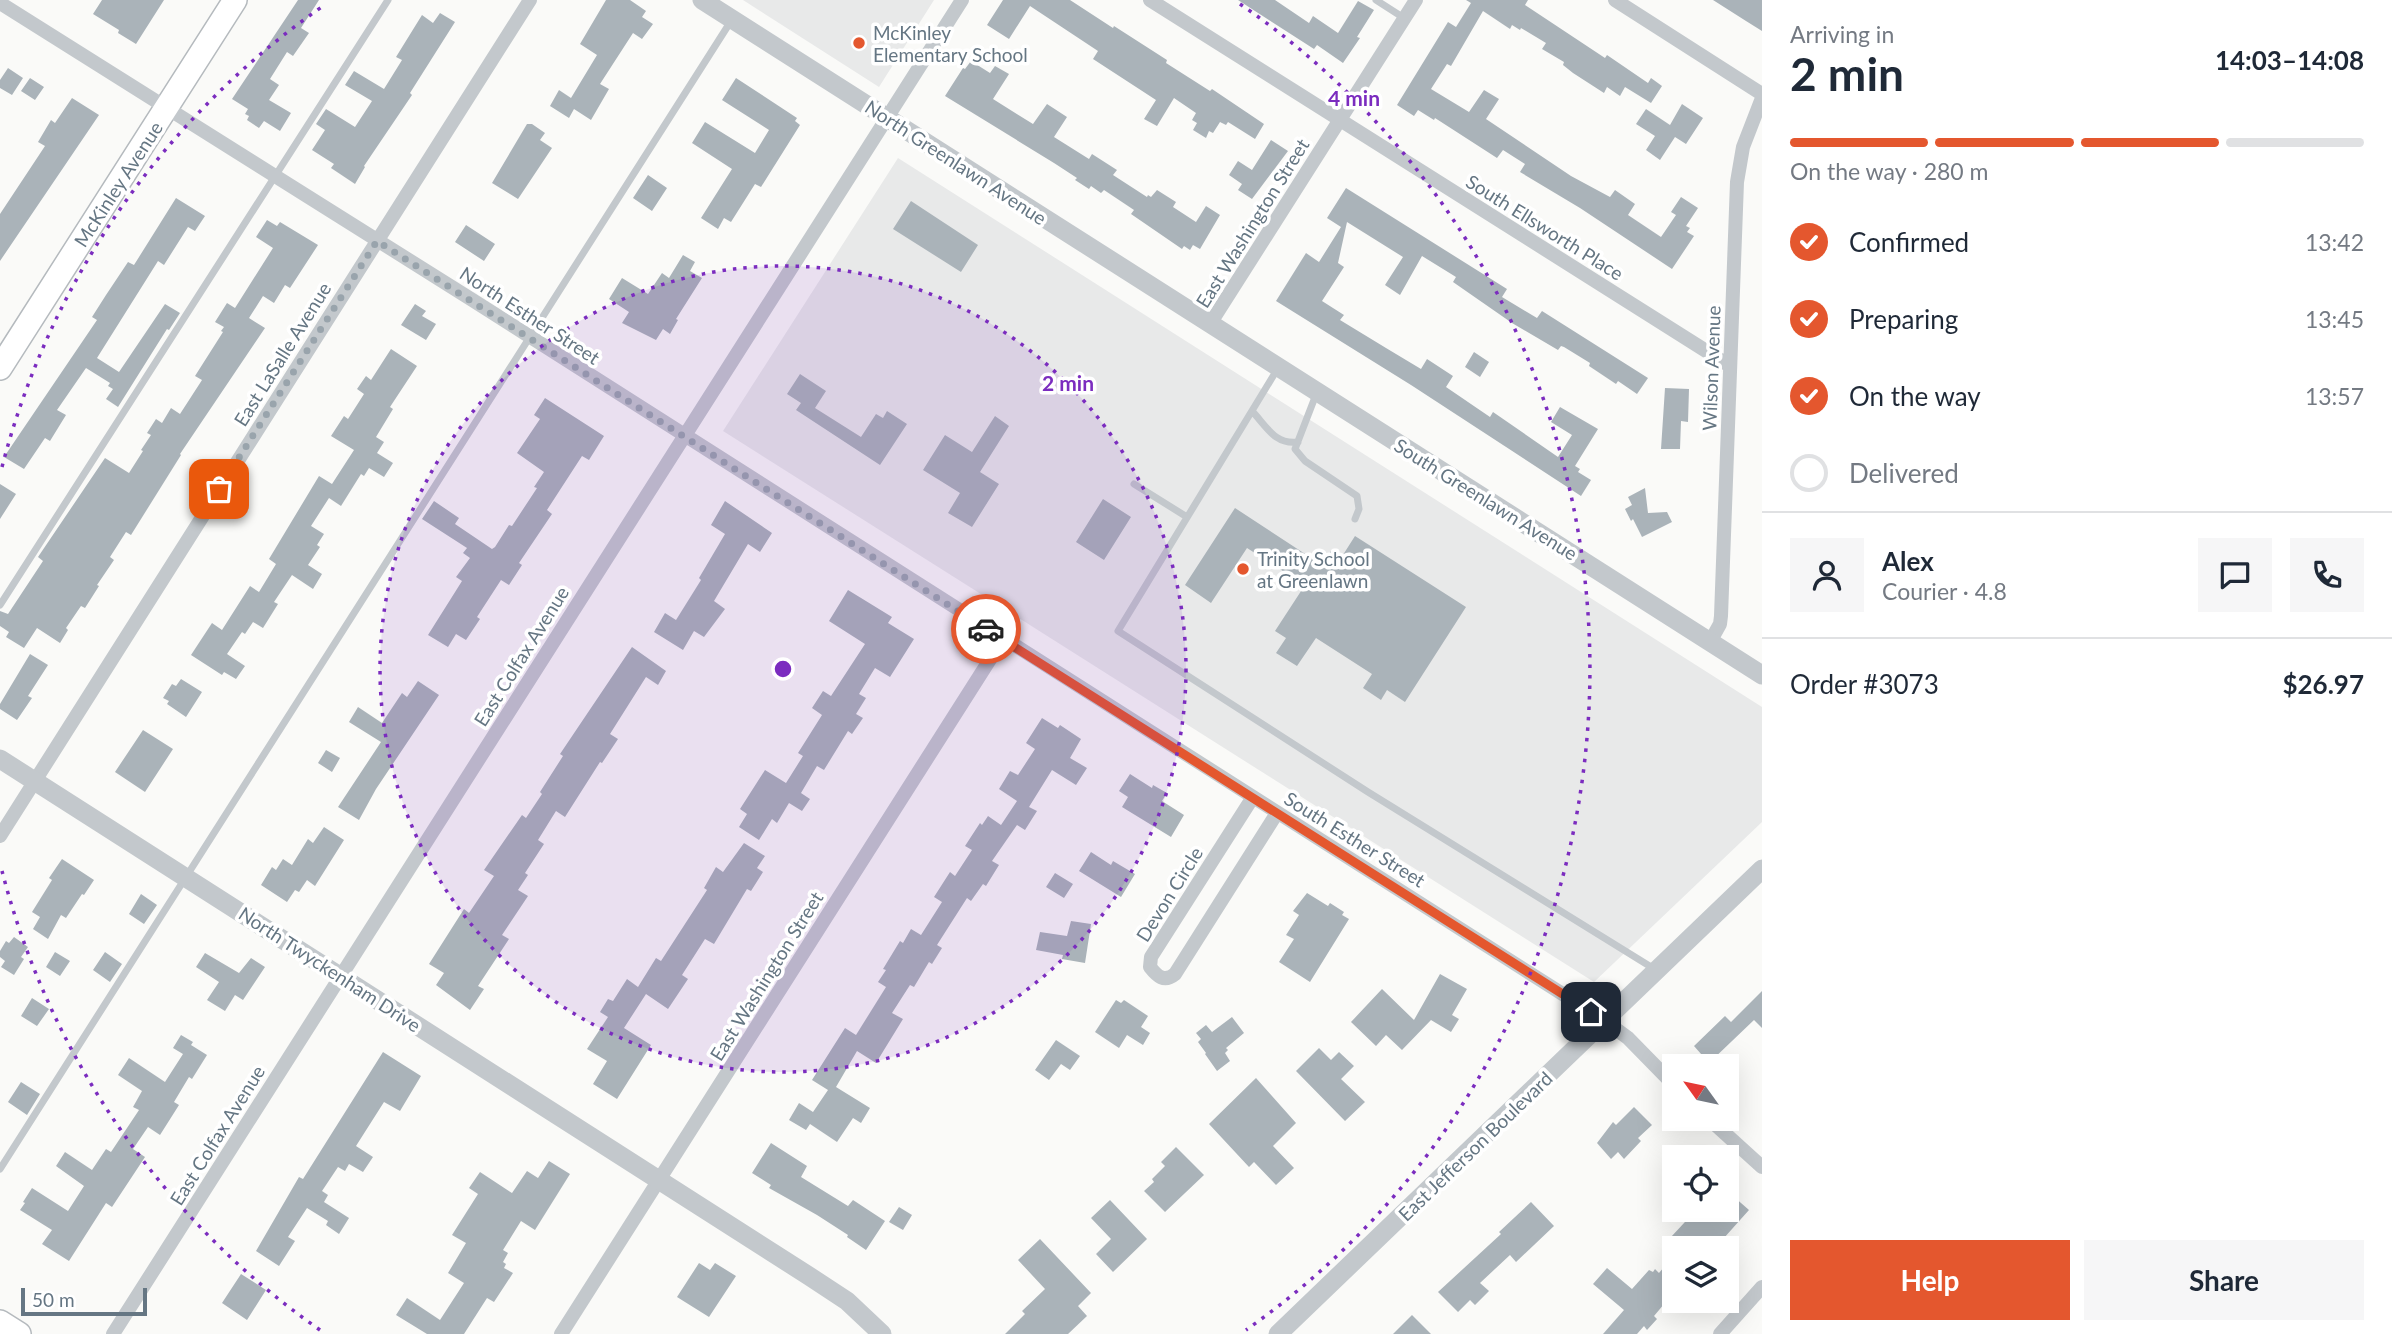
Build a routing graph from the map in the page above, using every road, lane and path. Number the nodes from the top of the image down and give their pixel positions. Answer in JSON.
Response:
{"nodes":[{"id":1,"x":235,"y":0,"type":"edge"},
{"id":2,"x":388,"y":0,"type":"edge"},
{"id":3,"x":530,"y":0,"type":"edge"},
{"id":4,"x":702,"y":0,"type":"edge"},
{"id":5,"x":962,"y":0,"type":"edge"},
{"id":6,"x":1150,"y":0,"type":"edge"},
{"id":7,"x":1376,"y":0,"type":"edge"},
{"id":8,"x":1416,"y":0,"type":"edge"},
{"id":9,"x":1615,"y":0,"type":"edge"},
{"id":10,"x":0,"y":3,"type":"edge"},
{"id":11,"x":1404,"y":18,"type":"junction"},
{"id":12,"x":732,"y":19,"type":"junction"},
{"id":13,"x":1762,"y":96,"type":"edge"},
{"id":14,"x":167,"y":108,"type":"junction"},
{"id":15,"x":887,"y":118,"type":"junction"},
{"id":16,"x":1339,"y":120,"type":"junction"},
{"id":17,"x":275,"y":176,"type":"junction"},
{"id":18,"x":377,"y":241,"type":"junction"},
{"id":19,"x":1210,"y":324,"type":"junction"},
{"id":20,"x":529,"y":337,"type":"junction"},
{"id":21,"x":1730,"y":366,"type":"junction"},
{"id":22,"x":0,"y":368,"type":"edge"},
{"id":23,"x":1279,"y":368,"type":"junction"},
{"id":24,"x":1317,"y":391,"type":"junction"},
{"id":25,"x":1252,"y":411,"type":"junction"},
{"id":26,"x":684,"y":435,"type":"junction"},
{"id":27,"x":1298,"y":442,"type":"junction"},
{"id":28,"x":1133,"y":484,"type":"dead end"},
{"id":29,"x":1187,"y":517,"type":"junction"},
{"id":30,"x":1355,"y":519,"type":"dead end"},
{"id":31,"x":0,"y":605,"type":"edge"},
{"id":32,"x":1003,"y":639,"type":"junction"},
{"id":33,"x":1710,"y":642,"type":"junction"},
{"id":34,"x":1762,"y":675,"type":"edge"},
{"id":35,"x":0,"y":759,"type":"edge"},
{"id":36,"x":34,"y":781,"type":"junction"},
{"id":37,"x":1252,"y":797,"type":"junction"},
{"id":38,"x":1278,"y":813,"type":"junction"},
{"id":39,"x":0,"y":836,"type":"edge"},
{"id":40,"x":1762,"y":870,"type":"edge"},
{"id":41,"x":187,"y":877,"type":"junction"},
{"id":42,"x":1657,"y":970,"type":"junction"},
{"id":43,"x":340,"y":976,"type":"junction"},
{"id":44,"x":1605,"y":1021,"type":"junction"},
{"id":45,"x":1662,"y":1073,"type":"edge"},
{"id":46,"x":1723,"y":1131,"type":"edge"},
{"id":47,"x":1762,"y":1167,"type":"edge"},
{"id":48,"x":0,"y":1169,"type":"edge"},
{"id":49,"x":659,"y":1179,"type":"junction"},
{"id":50,"x":1762,"y":1287,"type":"edge"},
{"id":51,"x":0,"y":1322,"type":"edge"},
{"id":52,"x":19,"y":1334,"type":"edge"},
{"id":53,"x":113,"y":1334,"type":"edge"},
{"id":54,"x":561,"y":1334,"type":"edge"},
{"id":55,"x":882,"y":1334,"type":"edge"},
{"id":56,"x":1278,"y":1334,"type":"edge"},
{"id":57,"x":1720,"y":1334,"type":"edge"}],
"edges":[{"from":1,"to":14,"type":"main road","name":"McKinley Avenue"},
{"from":2,"to":17,"type":"lane"},
{"from":3,"to":18,"type":"street","name":"East LaSalle Avenue"},
{"from":4,"to":12,"type":"street","name":"North Greenlawn Avenue"},
{"from":5,"to":15,"type":"street","name":"East Colfax Avenue"},
{"from":6,"to":16,"type":"street","name":"South Ellsworth Place"},
{"from":7,"to":11,"type":"lane"},
{"from":8,"to":11,"type":"street","name":"East Washington Street"},
{"from":9,"to":13,"type":"street"},
{"from":10,"to":14,"type":"street","name":"North Esther Street"},
{"from":11,"to":16,"type":"street","name":"East Washington Street"},
{"from":12,"to":15,"type":"street","name":"North Greenlawn Avenue"},
{"from":12,"to":20,"type":"lane"},
{"from":13,"to":21,"type":"street","name":"Wilson Avenue"},
{"from":14,"to":17,"type":"street","name":"North Esther Street"},
{"from":14,"to":22,"type":"main road","name":"McKinley Avenue"},
{"from":15,"to":19,"type":"street","name":"North Greenlawn Avenue"},
{"from":15,"to":26,"type":"street","name":"East Colfax Avenue"},
{"from":16,"to":19,"type":"street","name":"East Washington Street"},
{"from":16,"to":21,"type":"street","name":"South Ellsworth Place"},
{"from":17,"to":18,"type":"street","name":"North Esther Street"},
{"from":17,"to":31,"type":"lane"},
{"from":18,"to":20,"type":"street","name":"North Esther Street"},
{"from":18,"to":36,"type":"street","name":"East LaSalle Avenue"},
{"from":19,"to":23,"type":"street","name":"South Greenlawn Avenue"},
{"from":20,"to":26,"type":"street","name":"North Esther Street"},
{"from":20,"to":41,"type":"lane"},
{"from":21,"to":33,"type":"street","name":"Wilson Avenue"},
{"from":23,"to":24,"type":"street","name":"South Greenlawn Avenue"},
{"from":23,"to":25,"type":"lane"},
{"from":24,"to":27,"type":"lane"},
{"from":24,"to":33,"type":"street","name":"South Greenlawn Avenue"},
{"from":25,"to":27,"type":"lane"},
{"from":25,"to":29,"type":"lane"},
{"from":26,"to":32,"type":"street","name":"North Esther Street"},
{"from":26,"to":43,"type":"street","name":"East Colfax Avenue"},
{"from":27,"to":30,"type":"lane"},
{"from":28,"to":29,"type":"lane"},
{"from":29,"to":42,"type":"lane"},
{"from":32,"to":37,"type":"street","name":"South Esther Street"},
{"from":32,"to":49,"type":"street","name":"East Washington Street"},
{"from":33,"to":34,"type":"street","name":"South Greenlawn Avenue"},
{"from":35,"to":36,"type":"street","name":"North Twyckenham Drive"},
{"from":36,"to":39,"type":"street","name":"East LaSalle Avenue"},
{"from":36,"to":41,"type":"street","name":"North Twyckenham Drive"},
{"from":37,"to":38,"type":"street","name":"South Esther Street"},
{"from":37,"to":38,"type":"street","name":"Devon Circle"},
{"from":38,"to":44,"type":"street","name":"South Esther Street"},
{"from":40,"to":42,"type":"street","name":"East Jefferson Boulevard"},
{"from":41,"to":43,"type":"street","name":"North Twyckenham Drive"},
{"from":41,"to":48,"type":"lane"},
{"from":42,"to":44,"type":"street","name":"East Jefferson Boulevard"},
{"from":43,"to":49,"type":"street","name":"North Twyckenham Drive"},
{"from":43,"to":53,"type":"street","name":"East Colfax Avenue"},
{"from":44,"to":45,"type":"street","name":"South Esther Street"},
{"from":44,"to":56,"type":"street","name":"East Jefferson Boulevard"},
{"from":46,"to":47,"type":"street"},
{"from":49,"to":54,"type":"street","name":"East Washington Street"},
{"from":49,"to":55,"type":"street","name":"North Twyckenham Drive"},
{"from":50,"to":57,"type":"street"},
{"from":51,"to":52,"type":"main road"}]}
